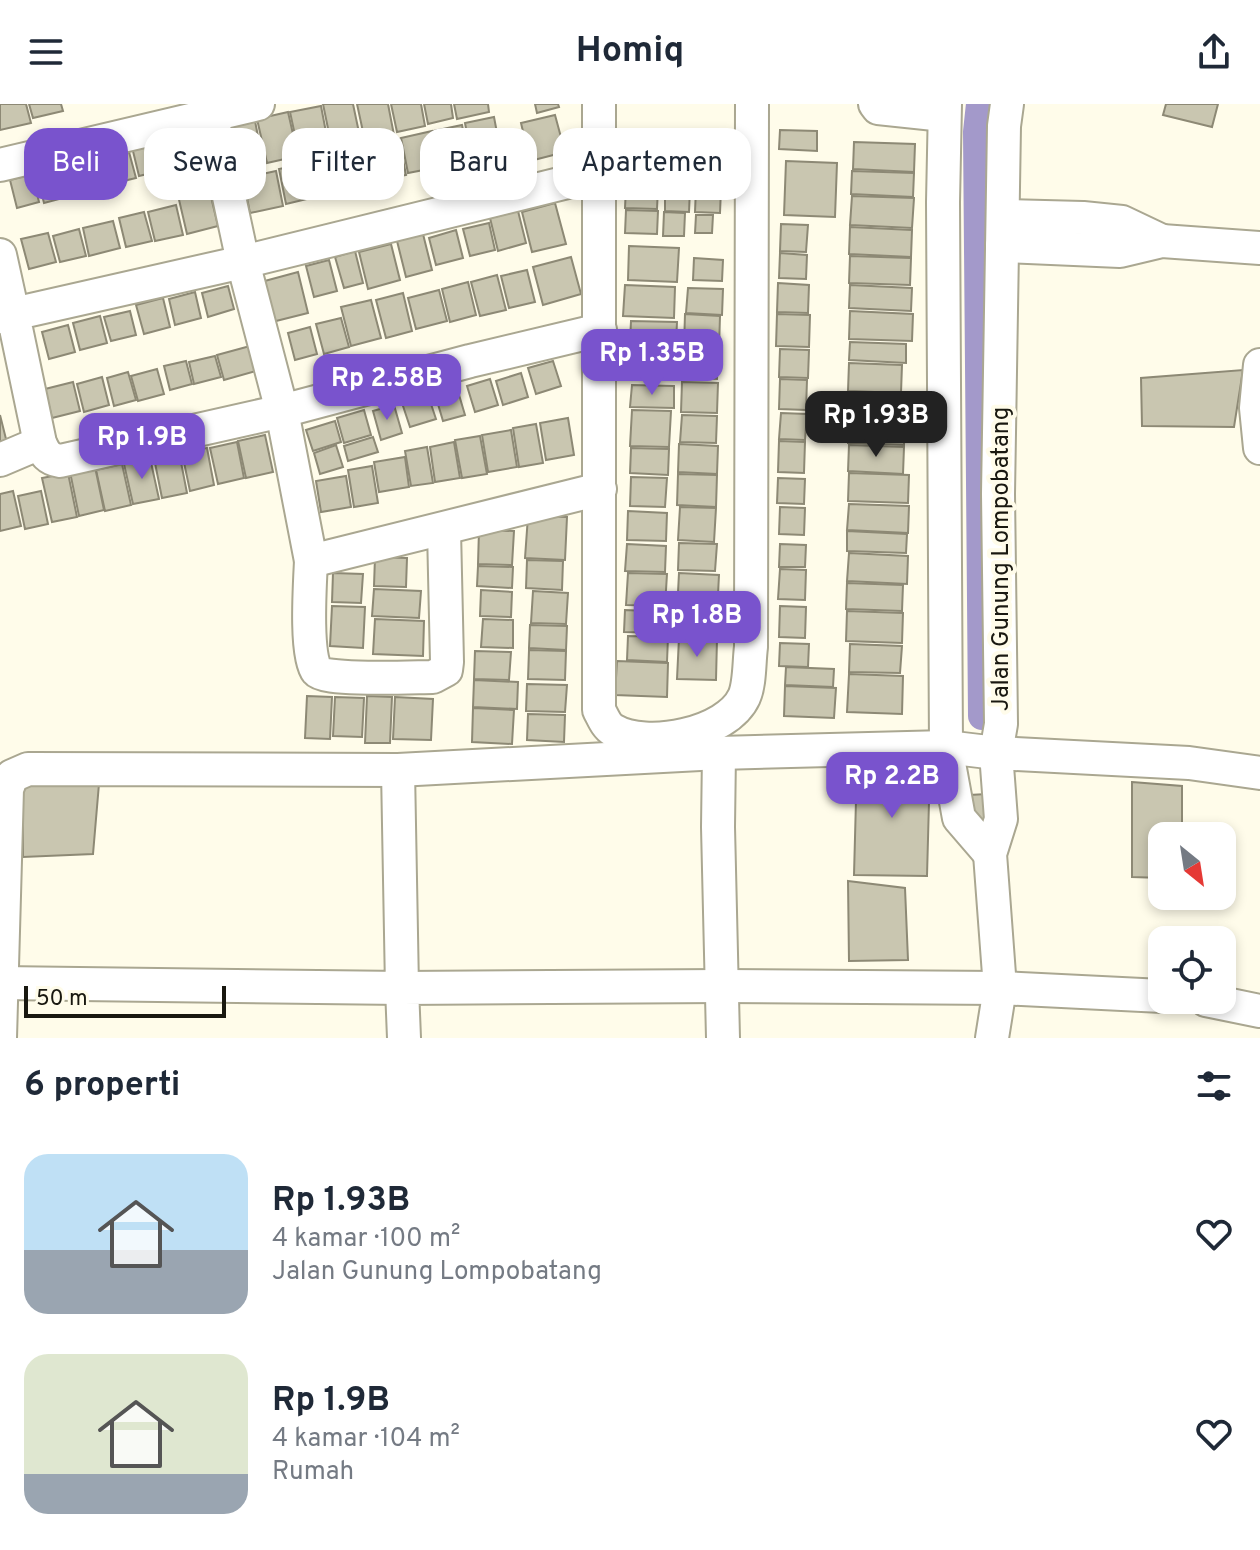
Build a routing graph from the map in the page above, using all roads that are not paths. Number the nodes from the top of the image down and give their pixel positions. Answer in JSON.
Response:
{"nodes":[{"id":1,"x":258,"y":104,"type":"edge"},
{"id":2,"x":599,"y":104,"type":"edge"},
{"id":3,"x":752,"y":104,"type":"edge"},
{"id":4,"x":875,"y":104,"type":"edge"},
{"id":5,"x":1007,"y":104,"type":"edge"},
{"id":6,"x":211,"y":110,"type":"edge"},
{"id":7,"x":945,"y":110,"type":"edge"},
{"id":8,"x":599,"y":128,"type":"edge"},
{"id":9,"x":751,"y":131,"type":"edge"},
{"id":10,"x":0,"y":165,"type":"edge"},
{"id":11,"x":553,"y":186,"type":"edge"},
{"id":12,"x":600,"y":200,"type":"edge"},
{"id":13,"x":750,"y":200,"type":"edge"},
{"id":14,"x":1003,"y":231,"type":"junction"},
{"id":15,"x":1260,"y":248,"type":"edge"},
{"id":16,"x":0,"y":255,"type":"edge"},
{"id":17,"x":243,"y":262,"type":"junction"},
{"id":18,"x":6,"y":315,"type":"edge"},
{"id":19,"x":600,"y":330,"type":"junction"},
{"id":20,"x":1260,"y":365,"type":"edge"},
{"id":21,"x":282,"y":411,"type":"junction"},
{"id":22,"x":40,"y":443,"type":"junction"},
{"id":23,"x":1260,"y":448,"type":"edge"},
{"id":24,"x":0,"y":460,"type":"edge"},
{"id":25,"x":600,"y":489,"type":"junction"},
{"id":26,"x":444,"y":530,"type":"junction"},
{"id":27,"x":311,"y":561,"type":"junction"},
{"id":28,"x":946,"y":747,"type":"junction"},
{"id":29,"x":719,"y":753,"type":"junction"},
{"id":30,"x":996,"y":753,"type":"junction"},
{"id":31,"x":398,"y":770,"type":"junction"},
{"id":32,"x":1260,"y":773,"type":"edge"},
{"id":33,"x":990,"y":854,"type":"junction"},
{"id":34,"x":1,"y":983,"type":"edge"},
{"id":35,"x":723,"y":986,"type":"junction"},
{"id":36,"x":402,"y":988,"type":"junction"},
{"id":37,"x":1000,"y":988,"type":"junction"},
{"id":38,"x":1148,"y":995,"type":"edge"},
{"id":39,"x":1236,"y":1006,"type":"edge"},
{"id":40,"x":1260,"y":1011,"type":"edge"},
{"id":41,"x":0,"y":1038,"type":"edge"},
{"id":42,"x":404,"y":1038,"type":"edge"},
{"id":43,"x":723,"y":1038,"type":"edge"},
{"id":44,"x":992,"y":1038,"type":"edge"}],
"edges":[{"from":1,"to":6,"type":"street"},
{"from":2,"to":8,"type":"street"},
{"from":3,"to":9,"type":"street"},
{"from":4,"to":7,"type":"street"},
{"from":5,"to":14,"type":"street","name":"Jalan Gunung Lompobatang"},
{"from":6,"to":10,"type":"street"},
{"from":6,"to":17,"type":"street"},
{"from":7,"to":28,"type":"street"},
{"from":11,"to":17,"type":"street"},
{"from":12,"to":19,"type":"street"},
{"from":13,"to":25,"type":"street"},
{"from":14,"to":15,"type":"street"},
{"from":14,"to":30,"type":"street","name":"Jalan Gunung Lompobatang"},
{"from":16,"to":18,"type":"street"},
{"from":17,"to":18,"type":"street"},
{"from":17,"to":21,"type":"street"},
{"from":18,"to":22,"type":"street"},
{"from":19,"to":21,"type":"street"},
{"from":19,"to":25,"type":"street"},
{"from":20,"to":23,"type":"street"},
{"from":21,"to":22,"type":"street"},
{"from":21,"to":27,"type":"street"},
{"from":22,"to":24,"type":"street"},
{"from":25,"to":26,"type":"street"},
{"from":26,"to":27,"type":"street"},
{"from":26,"to":27,"type":"street"},
{"from":28,"to":29,"type":"street"},
{"from":28,"to":30,"type":"street"},
{"from":28,"to":33,"type":"street"},
{"from":29,"to":31,"type":"street"},
{"from":29,"to":35,"type":"street"},
{"from":30,"to":32,"type":"street"},
{"from":30,"to":33,"type":"street","name":"Jalan Gunung Lompobatang"},
{"from":31,"to":34,"type":"street"},
{"from":31,"to":36,"type":"street"},
{"from":33,"to":37,"type":"street","name":"Jalan Gunung Lompobatang"},
{"from":34,"to":36,"type":"street"},
{"from":34,"to":41,"type":"street"},
{"from":35,"to":36,"type":"street"},
{"from":35,"to":37,"type":"street"},
{"from":35,"to":43,"type":"street"},
{"from":36,"to":42,"type":"street"},
{"from":37,"to":38,"type":"street"},
{"from":37,"to":44,"type":"street","name":"Jalan Gunung Lompobatang"},
{"from":39,"to":40,"type":"street"}]}
